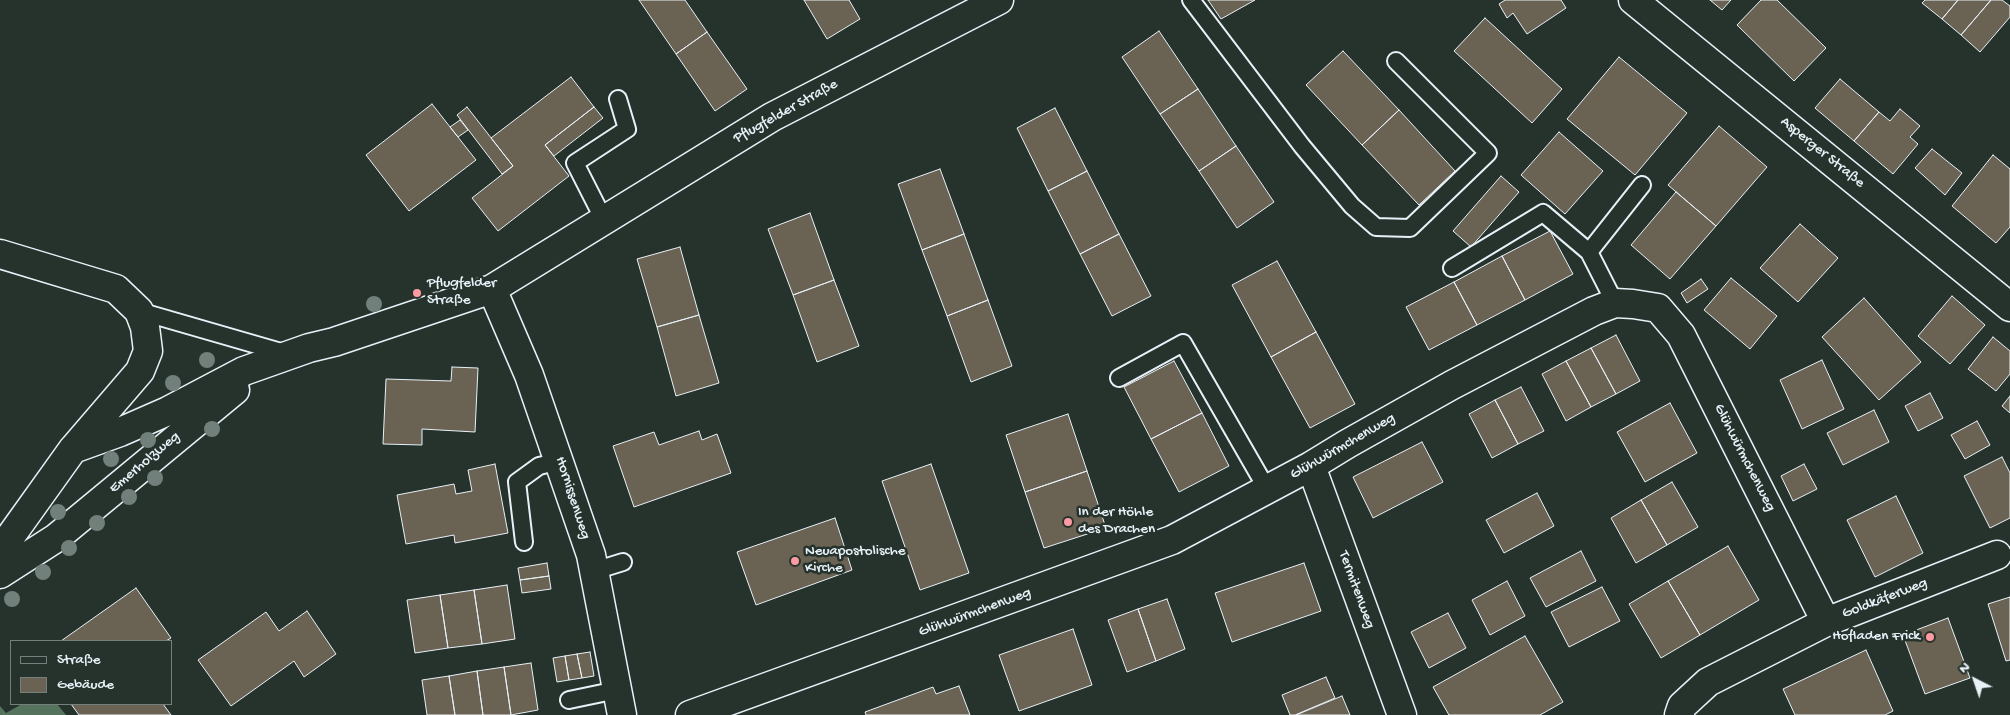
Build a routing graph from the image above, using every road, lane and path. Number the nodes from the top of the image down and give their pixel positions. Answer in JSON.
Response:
{"nodes":[{"id":1,"x":998,"y":0,"type":"edge"},
{"id":2,"x":1192,"y":0,"type":"edge"},
{"id":3,"x":1633,"y":0,"type":"edge"},
{"id":4,"x":1396,"y":61,"type":"dead end"},
{"id":5,"x":618,"y":99,"type":"dead end"},
{"id":6,"x":1642,"y":186,"type":"dead end"},
{"id":7,"x":604,"y":220,"type":"junction"},
{"id":8,"x":1589,"y":252,"type":"junction"},
{"id":9,"x":0,"y":254,"type":"edge"},
{"id":10,"x":1452,"y":268,"type":"dead end"},
{"id":11,"x":492,"y":289,"type":"junction"},
{"id":12,"x":1615,"y":303,"type":"junction"},
{"id":13,"x":2010,"y":307,"type":"edge"},
{"id":14,"x":139,"y":311,"type":"junction"},
{"id":15,"x":334,"y":342,"type":"joint"},
{"id":16,"x":291,"y":354,"type":"junction"},
{"id":17,"x":1119,"y":378,"type":"dead end"},
{"id":18,"x":73,"y":449,"type":"junction"},
{"id":19,"x":560,"y":461,"type":"junction"},
{"id":20,"x":1311,"y":466,"type":"junction"},
{"id":21,"x":1267,"y":489,"type":"junction"},
{"id":22,"x":524,"y":542,"type":"dead end"},
{"id":23,"x":0,"y":551,"type":"edge"},
{"id":24,"x":1997,"y":555,"type":"dead end"},
{"id":25,"x":623,"y":562,"type":"dead end"},
{"id":26,"x":594,"y":571,"type":"junction"},
{"id":27,"x":0,"y":574,"type":"edge"},
{"id":28,"x":1826,"y":622,"type":"junction"},
{"id":29,"x":569,"y":700,"type":"dead end"},
{"id":30,"x":619,"y":703,"type":"edge"},
{"id":31,"x":690,"y":715,"type":"edge"},
{"id":32,"x":1402,"y":715,"type":"edge"},
{"id":33,"x":1679,"y":715,"type":"edge"}],
"edges":[{"from":1,"to":7,"type":"street","name":"Pflugfelder Straße"},
{"from":2,"to":4,"type":"lane"},
{"from":3,"to":13,"type":"street","name":"Asperger Straße"},
{"from":5,"to":7,"type":"lane"},
{"from":6,"to":8,"type":"lane"},
{"from":7,"to":11,"type":"street","name":"Pflugfelder Straße"},
{"from":8,"to":10,"type":"lane"},
{"from":8,"to":12,"type":"lane"},
{"from":9,"to":14,"type":"street"},
{"from":11,"to":15,"type":"street","name":"Pflugfelder Straße"},
{"from":11,"to":19,"type":"street","name":"Hornissenweg"},
{"from":12,"to":20,"type":"street","name":"Glühwürmchenweg"},
{"from":12,"to":28,"type":"street","name":"Glühwürmchenweg"},
{"from":14,"to":16,"type":"lane"},
{"from":14,"to":18,"type":"street"},
{"from":15,"to":16,"type":"street","name":"Emerholzweg"},
{"from":16,"to":18,"type":"street","name":"Emerholzweg"},
{"from":16,"to":27,"type":"street","name":"Emerholzweg"},
{"from":17,"to":21,"type":"lane"},
{"from":18,"to":23,"type":"street"},
{"from":19,"to":22,"type":"lane"},
{"from":19,"to":26,"type":"street","name":"Hornissenweg"},
{"from":20,"to":21,"type":"street","name":"Glühwürmchenweg"},
{"from":20,"to":32,"type":"street","name":"Termitenweg"},
{"from":21,"to":31,"type":"street","name":"Glühwürmchenweg"},
{"from":24,"to":28,"type":"street","name":"Goldkäferweg"},
{"from":25,"to":26,"type":"lane"},
{"from":26,"to":30,"type":"street","name":"Hornissenweg"},
{"from":28,"to":33,"type":"street","name":"Goldkäferweg"},
{"from":29,"to":30,"type":"lane"}]}
